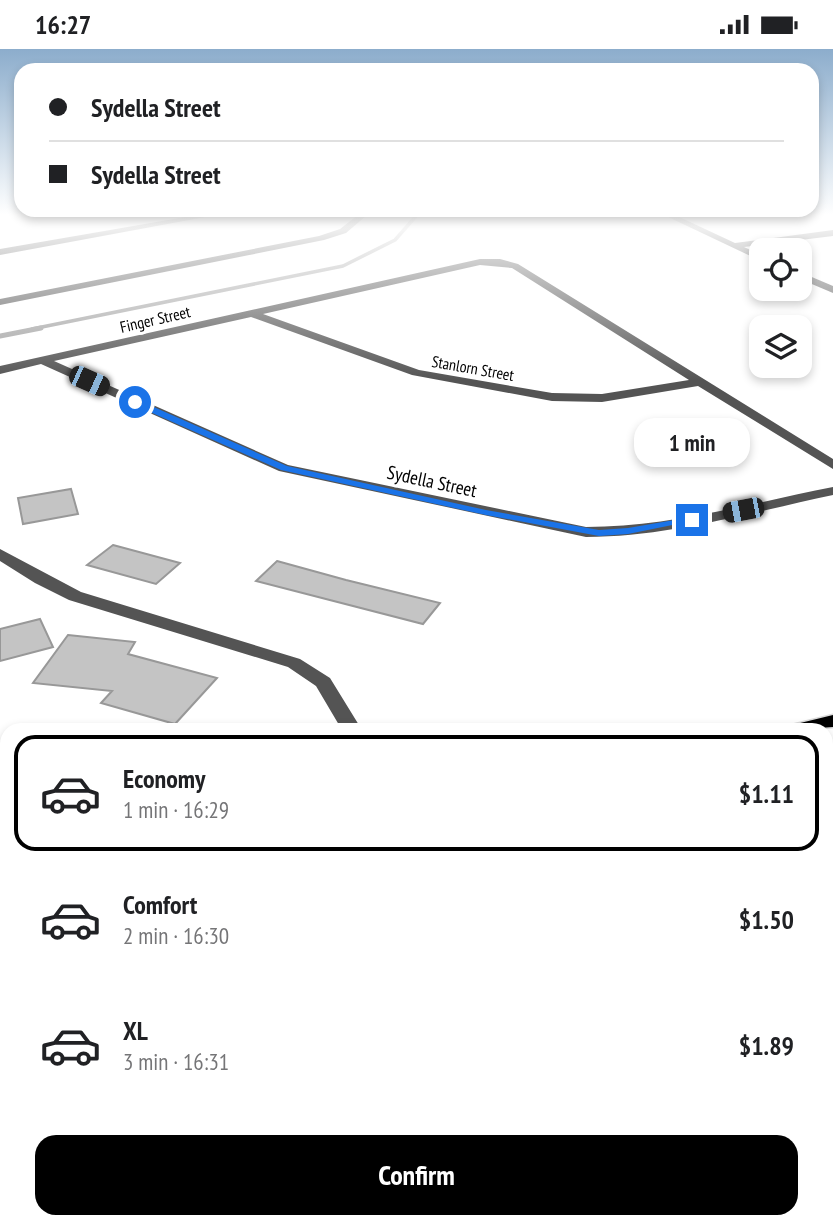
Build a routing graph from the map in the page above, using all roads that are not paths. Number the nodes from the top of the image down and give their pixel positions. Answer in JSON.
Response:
{"nodes":[{"id":1,"x":161,"y":270,"type":"edge"},
{"id":2,"x":444,"y":270,"type":"edge"},
{"id":3,"x":520,"y":270,"type":"edge"},
{"id":4,"x":812,"y":280,"type":"edge"},
{"id":5,"x":833,"y":289,"type":"edge"},
{"id":6,"x":0,"y":302,"type":"edge"},
{"id":7,"x":250,"y":313,"type":"junction"},
{"id":8,"x":43,"y":361,"type":"junction"},
{"id":9,"x":0,"y":370,"type":"edge"},
{"id":10,"x":699,"y":382,"type":"junction"},
{"id":11,"x":833,"y":465,"type":"edge"},
{"id":12,"x":833,"y":491,"type":"edge"},
{"id":13,"x":0,"y":554,"type":"edge"},
{"id":14,"x":348,"y":723,"type":"edge"}],
"edges":[{"from":1,"to":6,"type":"street"},
{"from":2,"to":7,"type":"street","name":"Finger Street"},
{"from":3,"to":10,"type":"street","name":"Finger Street"},
{"from":4,"to":5,"type":"street"},
{"from":7,"to":8,"type":"street","name":"Finger Street"},
{"from":7,"to":10,"type":"street","name":"Stanlorn Street"},
{"from":8,"to":9,"type":"street","name":"Finger Street"},
{"from":8,"to":12,"type":"street","name":"Sydella Street"},
{"from":10,"to":11,"type":"street","name":"Finger Street"},
{"from":13,"to":14,"type":"street"}]}
